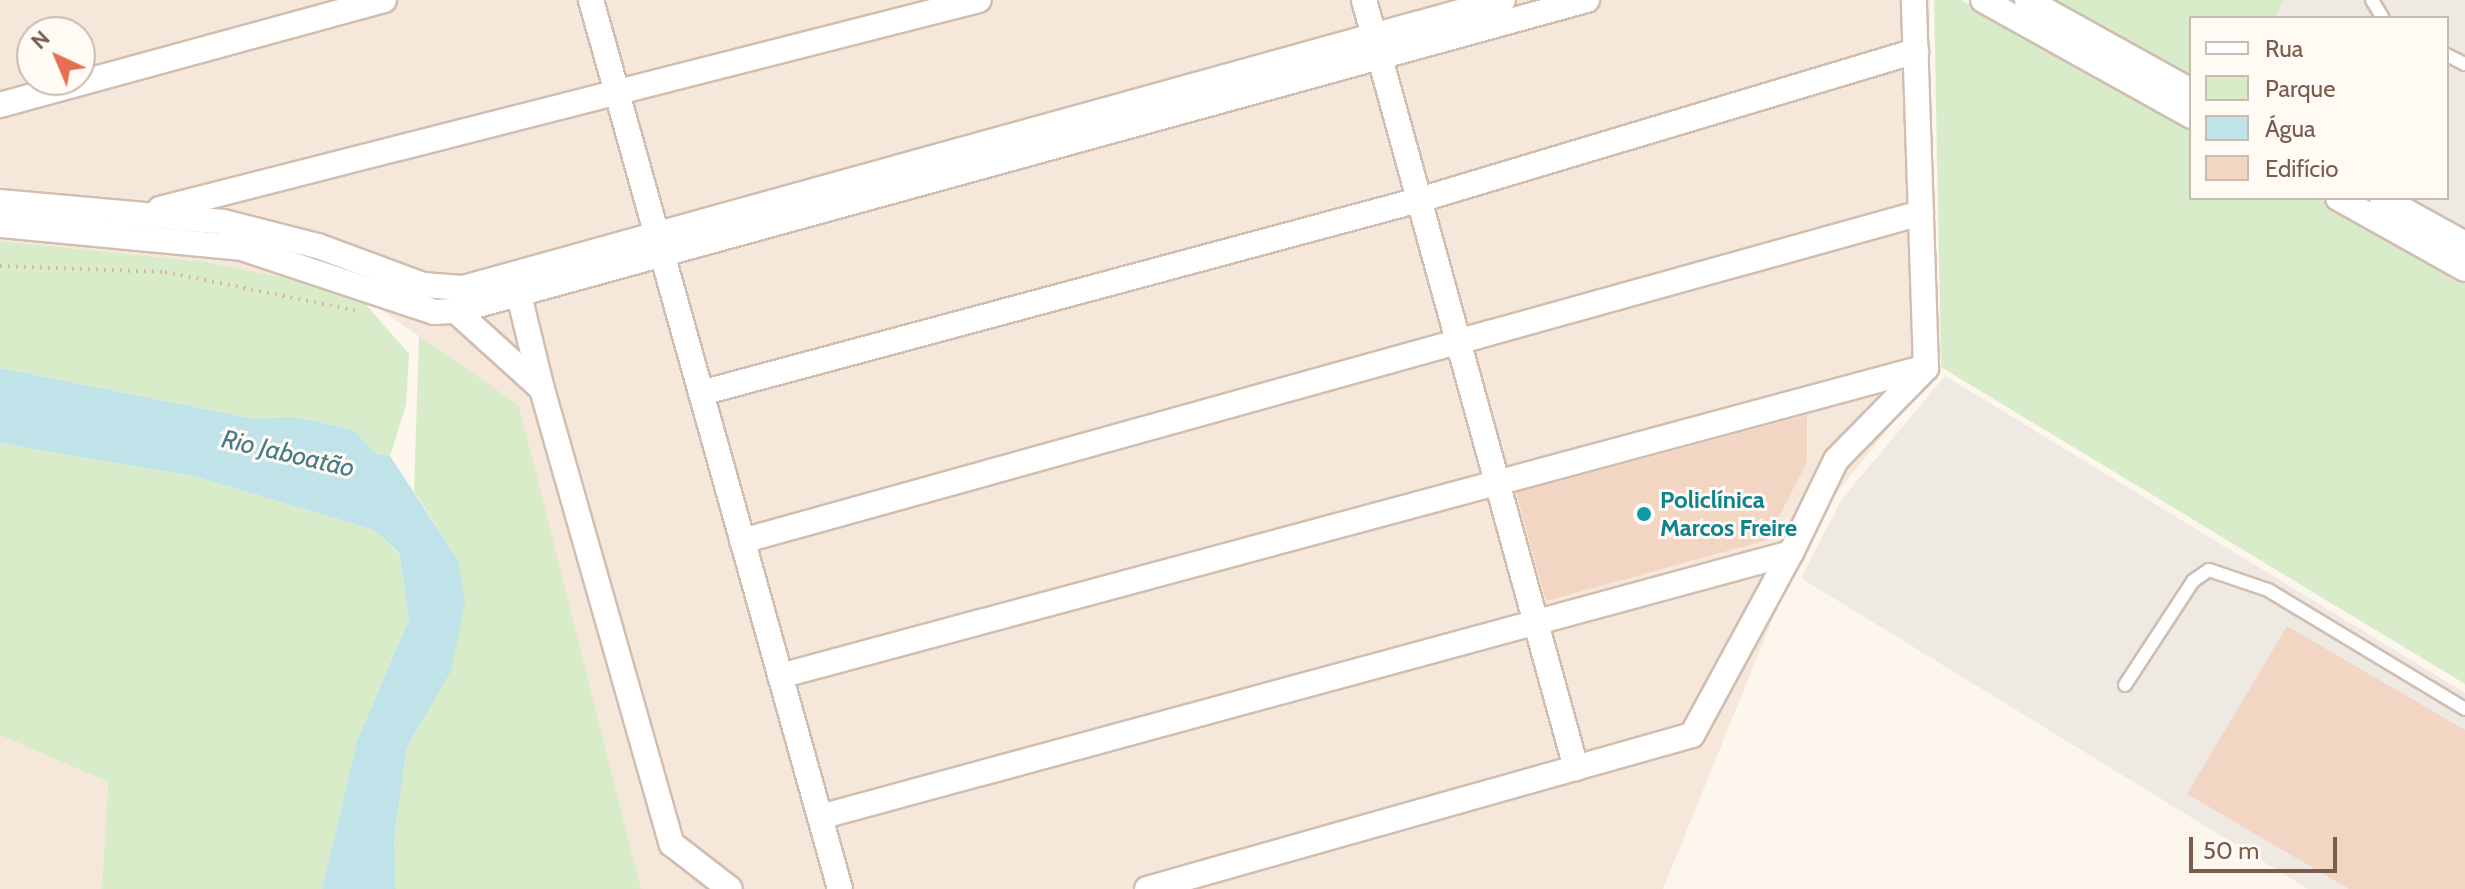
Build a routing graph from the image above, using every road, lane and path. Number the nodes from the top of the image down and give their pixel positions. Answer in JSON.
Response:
{"nodes":[{"id":1,"x":384,"y":0,"type":"edge"},
{"id":2,"x":591,"y":0,"type":"edge"},
{"id":3,"x":979,"y":0,"type":"edge"},
{"id":4,"x":1364,"y":0,"type":"edge"},
{"id":5,"x":1503,"y":0,"type":"edge"},
{"id":6,"x":1587,"y":0,"type":"edge"},
{"id":7,"x":1914,"y":0,"type":"edge"},
{"id":8,"x":1983,"y":0,"type":"edge"},
{"id":9,"x":2027,"y":0,"type":"edge"},
{"id":10,"x":1376,"y":45,"type":"junction"},
{"id":11,"x":1916,"y":51,"type":"junction"},
{"id":12,"x":2189,"y":90,"type":"edge"},
{"id":13,"x":619,"y":96,"type":"junction"},
{"id":14,"x":0,"y":105,"type":"edge"},
{"id":15,"x":2189,"y":115,"type":"edge"},
{"id":16,"x":1419,"y":200,"type":"junction"},
{"id":17,"x":2342,"y":200,"type":"edge"},
{"id":18,"x":2386,"y":200,"type":"edge"},
{"id":19,"x":0,"y":202,"type":"edge"},
{"id":20,"x":1921,"y":213,"type":"junction"},
{"id":21,"x":142,"y":214,"type":"junction"},
{"id":22,"x":0,"y":225,"type":"edge"},
{"id":23,"x":657,"y":231,"type":"junction"},
{"id":24,"x":2465,"y":244,"type":"edge"},
{"id":25,"x":663,"y":256,"type":"junction"},
{"id":26,"x":0,"y":266,"type":"edge"},
{"id":27,"x":2465,"y":269,"type":"edge"},
{"id":28,"x":519,"y":295,"type":"junction"},
{"id":29,"x":456,"y":311,"type":"junction"},
{"id":30,"x":373,"y":313,"type":"dead end"},
{"id":31,"x":1458,"y":342,"type":"junction"},
{"id":32,"x":1926,"y":368,"type":"junction"},
{"id":33,"x":542,"y":389,"type":"junction"},
{"id":34,"x":701,"y":393,"type":"junction"},
{"id":35,"x":1497,"y":484,"type":"junction"},
{"id":36,"x":742,"y":541,"type":"junction"},
{"id":37,"x":1791,"y":553,"type":"junction"},
{"id":38,"x":1537,"y":627,"type":"junction"},
{"id":39,"x":780,"y":676,"type":"junction"},
{"id":40,"x":2125,"y":685,"type":"dead end"},
{"id":41,"x":2465,"y":709,"type":"edge"},
{"id":42,"x":1576,"y":768,"type":"junction"},
{"id":43,"x":820,"y":817,"type":"junction"},
{"id":44,"x":730,"y":889,"type":"edge"},
{"id":45,"x":840,"y":889,"type":"edge"},
{"id":46,"x":1147,"y":889,"type":"edge"}],
"edges":[{"from":1,"to":14,"type":"street"},
{"from":2,"to":13,"type":"street"},
{"from":3,"to":13,"type":"street"},
{"from":4,"to":10,"type":"street"},
{"from":5,"to":10,"type":"street"},
{"from":6,"to":10,"type":"street"},
{"from":7,"to":11,"type":"street"},
{"from":8,"to":15,"type":"street"},
{"from":9,"to":12,"type":"street"},
{"from":10,"to":16,"type":"street"},
{"from":10,"to":23,"type":"street"},
{"from":10,"to":25,"type":"street"},
{"from":11,"to":16,"type":"street"},
{"from":11,"to":20,"type":"street"},
{"from":13,"to":21,"type":"street"},
{"from":13,"to":23,"type":"street"},
{"from":16,"to":31,"type":"street"},
{"from":16,"to":34,"type":"street"},
{"from":17,"to":27,"type":"street"},
{"from":18,"to":24,"type":"street"},
{"from":19,"to":21,"type":"street"},
{"from":20,"to":31,"type":"street"},
{"from":20,"to":32,"type":"street"},
{"from":21,"to":23,"type":"street"},
{"from":22,"to":29,"type":"street"},
{"from":23,"to":25,"type":"street"},
{"from":25,"to":28,"type":"street"},
{"from":25,"to":34,"type":"street"},
{"from":26,"to":30,"type":"path"},
{"from":28,"to":29,"type":"street"},
{"from":28,"to":33,"type":"street"},
{"from":29,"to":33,"type":"street"},
{"from":31,"to":35,"type":"street"},
{"from":31,"to":36,"type":"street"},
{"from":32,"to":35,"type":"street"},
{"from":32,"to":37,"type":"street"},
{"from":33,"to":44,"type":"street"},
{"from":34,"to":36,"type":"street"},
{"from":35,"to":38,"type":"street"},
{"from":35,"to":39,"type":"street"},
{"from":36,"to":39,"type":"street"},
{"from":37,"to":38,"type":"street"},
{"from":37,"to":42,"type":"street"},
{"from":38,"to":42,"type":"street"},
{"from":38,"to":43,"type":"street"},
{"from":39,"to":43,"type":"street"},
{"from":40,"to":41,"type":"lane"},
{"from":42,"to":46,"type":"street"},
{"from":43,"to":45,"type":"street"}]}
